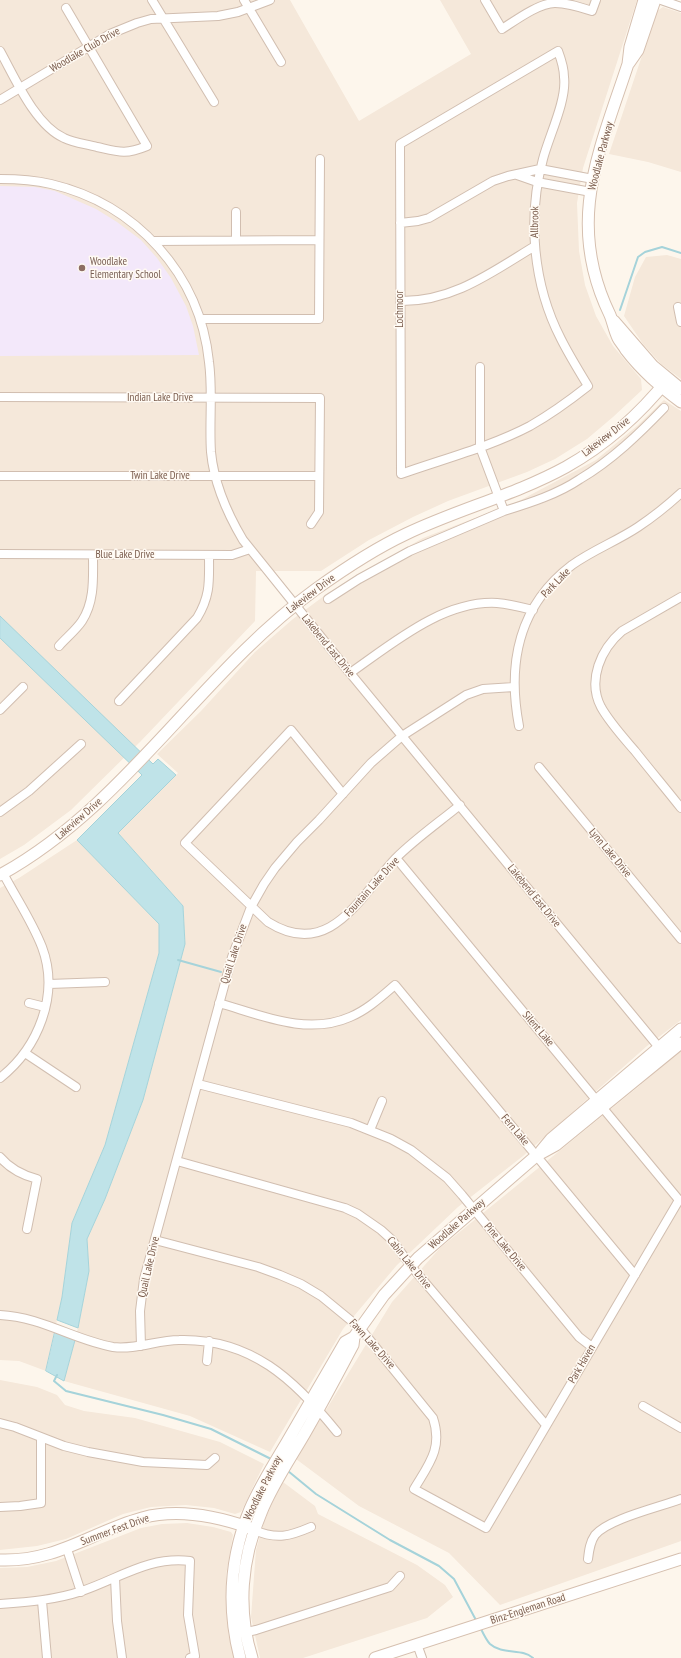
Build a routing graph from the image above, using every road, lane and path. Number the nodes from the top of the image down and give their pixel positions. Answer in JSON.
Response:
{"nodes":[{"id":1,"x":152,"y":0,"type":"edge"},
{"id":2,"x":244,"y":0,"type":"edge"},
{"id":3,"x":270,"y":0,"type":"edge"},
{"id":4,"x":485,"y":0,"type":"edge"},
{"id":5,"x":596,"y":0,"type":"edge"},
{"id":6,"x":644,"y":0,"type":"edge"},
{"id":7,"x":655,"y":0,"type":"edge"},
{"id":8,"x":662,"y":0,"type":"edge"},
{"id":9,"x":681,"y":6,"type":"edge"},
{"id":10,"x":66,"y":8,"type":"dead end"},
{"id":11,"x":249,"y":8,"type":"junction"},
{"id":12,"x":163,"y":18,"type":"junction"},
{"id":13,"x":89,"y":47,"type":"junction"},
{"id":14,"x":0,"y":50,"type":"edge"},
{"id":15,"x":281,"y":62,"type":"dead end"},
{"id":16,"x":628,"y":64,"type":"junction"},
{"id":17,"x":21,"y":87,"type":"junction"},
{"id":18,"x":0,"y":100,"type":"edge"},
{"id":19,"x":214,"y":102,"type":"dead end"},
{"id":20,"x":400,"y":144,"type":"joint"},
{"id":21,"x":320,"y":158,"type":"dead end"},
{"id":22,"x":540,"y":169,"type":"junction"},
{"id":23,"x":516,"y":174,"type":"junction"},
{"id":24,"x":0,"y":179,"type":"edge"},
{"id":25,"x":593,"y":179,"type":"junction"},
{"id":26,"x":537,"y":182,"type":"junction"},
{"id":27,"x":591,"y":192,"type":"junction"},
{"id":28,"x":236,"y":212,"type":"dead end"},
{"id":29,"x":400,"y":223,"type":"junction"},
{"id":30,"x":236,"y":240,"type":"junction"},
{"id":31,"x":319,"y":240,"type":"junction"},
{"id":32,"x":153,"y":241,"type":"junction"},
{"id":33,"x":535,"y":246,"type":"junction"},
{"id":34,"x":400,"y":301,"type":"junction"},
{"id":35,"x":678,"y":307,"type":"dead end"},
{"id":36,"x":200,"y":319,"type":"junction"},
{"id":37,"x":681,"y":322,"type":"edge"},
{"id":38,"x":480,"y":367,"type":"dead end"},
{"id":39,"x":665,"y":383,"type":"junction"},
{"id":40,"x":681,"y":389,"type":"edge"},
{"id":41,"x":0,"y":397,"type":"edge"},
{"id":42,"x":210,"y":398,"type":"junction"},
{"id":43,"x":681,"y":402,"type":"edge"},
{"id":44,"x":664,"y":408,"type":"dead end"},
{"id":45,"x":480,"y":447,"type":"junction"},
{"id":46,"x":0,"y":476,"type":"edge"},
{"id":47,"x":216,"y":476,"type":"junction"},
{"id":48,"x":319,"y":476,"type":"junction"},
{"id":49,"x":681,"y":493,"type":"edge"},
{"id":50,"x":498,"y":496,"type":"junction"},
{"id":51,"x":504,"y":511,"type":"junction"},
{"id":52,"x":311,"y":524,"type":"dead end"},
{"id":53,"x":250,"y":549,"type":"junction"},
{"id":54,"x":0,"y":554,"type":"edge"},
{"id":55,"x":93,"y":555,"type":"junction"},
{"id":56,"x":209,"y":555,"type":"junction"},
{"id":57,"x":681,"y":597,"type":"edge"},
{"id":58,"x":328,"y":600,"type":"dead end"},
{"id":59,"x":295,"y":605,"type":"junction"},
{"id":60,"x":533,"y":610,"type":"junction"},
{"id":61,"x":59,"y":646,"type":"dead end"},
{"id":62,"x":350,"y":673,"type":"junction"},
{"id":63,"x":23,"y":686,"type":"dead end"},
{"id":64,"x":514,"y":687,"type":"junction"},
{"id":65,"x":119,"y":701,"type":"dead end"},
{"id":66,"x":0,"y":710,"type":"edge"},
{"id":67,"x":519,"y":726,"type":"dead end"},
{"id":68,"x":402,"y":736,"type":"junction"},
{"id":69,"x":81,"y":744,"type":"dead end"},
{"id":70,"x":539,"y":767,"type":"dead end"},
{"id":71,"x":343,"y":794,"type":"junction"},
{"id":72,"x":460,"y":805,"type":"junction"},
{"id":73,"x":681,"y":808,"type":"edge"},
{"id":74,"x":0,"y":812,"type":"edge"},
{"id":75,"x":396,"y":858,"type":"junction"},
{"id":76,"x":2,"y":874,"type":"edge"},
{"id":77,"x":252,"y":907,"type":"junction"},
{"id":78,"x":681,"y":939,"type":"edge"},
{"id":79,"x":106,"y":982,"type":"dead end"},
{"id":80,"x":49,"y":984,"type":"junction"},
{"id":81,"x":29,"y":1003,"type":"dead end"},
{"id":82,"x":219,"y":1003,"type":"junction"},
{"id":83,"x":45,"y":1007,"type":"junction"},
{"id":84,"x":681,"y":1029,"type":"edge"},
{"id":85,"x":681,"y":1043,"type":"edge"},
{"id":86,"x":662,"y":1052,"type":"junction"},
{"id":87,"x":25,"y":1053,"type":"junction"},
{"id":88,"x":0,"y":1078,"type":"edge"},
{"id":89,"x":198,"y":1084,"type":"junction"},
{"id":90,"x":76,"y":1087,"type":"dead end"},
{"id":91,"x":382,"y":1101,"type":"dead end"},
{"id":92,"x":599,"y":1104,"type":"junction"},
{"id":93,"x":370,"y":1130,"type":"junction"},
{"id":94,"x":536,"y":1156,"type":"junction"},
{"id":95,"x":0,"y":1157,"type":"edge"},
{"id":96,"x":177,"y":1161,"type":"junction"},
{"id":97,"x":679,"y":1200,"type":"joint"},
{"id":98,"x":474,"y":1209,"type":"junction"},
{"id":99,"x":27,"y":1230,"type":"dead end"},
{"id":100,"x":155,"y":1240,"type":"junction"},
{"id":101,"x":411,"y":1266,"type":"junction"},
{"id":102,"x":635,"y":1275,"type":"junction"},
{"id":103,"x":0,"y":1315,"type":"edge"},
{"id":104,"x":357,"y":1332,"type":"junction"},
{"id":105,"x":209,"y":1341,"type":"junction"},
{"id":106,"x":141,"y":1346,"type":"junction"},
{"id":107,"x":592,"y":1347,"type":"junction"},
{"id":108,"x":207,"y":1361,"type":"dead end"},
{"id":109,"x":311,"y":1400,"type":"junction"},
{"id":110,"x":643,"y":1406,"type":"dead end"},
{"id":111,"x":319,"y":1409,"type":"junction"},
{"id":112,"x":0,"y":1423,"type":"edge"},
{"id":113,"x":546,"y":1425,"type":"junction"},
{"id":114,"x":681,"y":1428,"type":"edge"},
{"id":115,"x":337,"y":1432,"type":"dead end"},
{"id":116,"x":42,"y":1438,"type":"junction"},
{"id":117,"x":215,"y":1458,"type":"dead end"},
{"id":118,"x":681,"y":1499,"type":"edge"},
{"id":119,"x":0,"y":1506,"type":"edge"},
{"id":120,"x":311,"y":1527,"type":"dead end"},
{"id":121,"x":249,"y":1528,"type":"junction"},
{"id":122,"x":486,"y":1528,"type":"joint"},
{"id":123,"x":67,"y":1549,"type":"junction"},
{"id":124,"x":588,"y":1559,"type":"dead end"},
{"id":125,"x":681,"y":1559,"type":"edge"},
{"id":126,"x":0,"y":1560,"type":"edge"},
{"id":127,"x":400,"y":1576,"type":"dead end"},
{"id":128,"x":115,"y":1578,"type":"junction"},
{"id":129,"x":81,"y":1592,"type":"junction"},
{"id":130,"x":42,"y":1601,"type":"junction"},
{"id":131,"x":0,"y":1604,"type":"edge"},
{"id":132,"x":246,"y":1632,"type":"junction"},
{"id":133,"x":235,"y":1634,"type":"junction"},
{"id":134,"x":417,"y":1644,"type":"junction"},
{"id":135,"x":192,"y":1657,"type":"edge"},
{"id":136,"x":47,"y":1658,"type":"edge"},
{"id":137,"x":122,"y":1658,"type":"edge"},
{"id":138,"x":240,"y":1658,"type":"edge"},
{"id":139,"x":252,"y":1658,"type":"edge"},
{"id":140,"x":375,"y":1658,"type":"edge"},
{"id":141,"x":422,"y":1658,"type":"edge"}],
"edges":[{"from":1,"to":12,"type":"street"},
{"from":2,"to":11,"type":"street"},
{"from":3,"to":11,"type":"street","name":"Woodlake Club Drive"},
{"from":4,"to":5,"type":"street"},
{"from":6,"to":16,"type":"street","name":"Woodlake Parkway"},
{"from":7,"to":16,"type":"street","name":"Woodlake Parkway"},
{"from":8,"to":9,"type":"street"},
{"from":10,"to":13,"type":"street"},
{"from":11,"to":12,"type":"street","name":"Woodlake Club Drive"},
{"from":11,"to":15,"type":"street"},
{"from":12,"to":13,"type":"street","name":"Woodlake Club Drive"},
{"from":12,"to":19,"type":"street"},
{"from":13,"to":17,"type":"street","name":"Woodlake Club Drive"},
{"from":13,"to":17,"type":"street"},
{"from":14,"to":17,"type":"street"},
{"from":16,"to":25,"type":"street","name":"Woodlake Parkway"},
{"from":17,"to":18,"type":"street","name":"Woodlake Club Drive"},
{"from":20,"to":22,"type":"street","name":"Allbrook"},
{"from":20,"to":29,"type":"street","name":"Lochmoor"},
{"from":21,"to":31,"type":"street"},
{"from":22,"to":23,"type":"street"},
{"from":22,"to":25,"type":"street"},
{"from":22,"to":26,"type":"street","name":"Allbrook"},
{"from":23,"to":26,"type":"street"},
{"from":23,"to":29,"type":"street"},
{"from":24,"to":32,"type":"street","name":"Lakebend East Drive"},
{"from":25,"to":27,"type":"street","name":"Woodlake Parkway"},
{"from":26,"to":27,"type":"street"},
{"from":26,"to":33,"type":"street","name":"Allbrook"},
{"from":27,"to":39,"type":"street","name":"Woodlake Parkway"},
{"from":28,"to":30,"type":"street"},
{"from":29,"to":34,"type":"street","name":"Lochmoor"},
{"from":30,"to":31,"type":"street"},
{"from":30,"to":32,"type":"street"},
{"from":31,"to":36,"type":"street"},
{"from":32,"to":36,"type":"street","name":"Lakebend East Drive"},
{"from":33,"to":34,"type":"street"},
{"from":33,"to":45,"type":"street","name":"Allbrook"},
{"from":34,"to":45,"type":"street","name":"Lochmoor"},
{"from":35,"to":37,"type":"street"},
{"from":36,"to":42,"type":"street","name":"Lakebend East Drive"},
{"from":38,"to":45,"type":"street"},
{"from":39,"to":40,"type":"street","name":"Woodlake Parkway"},
{"from":39,"to":43,"type":"street","name":"Woodlake Parkway"},
{"from":39,"to":50,"type":"street","name":"Lakeview Drive"},
{"from":41,"to":42,"type":"street","name":"Indian Lake Drive"},
{"from":42,"to":47,"type":"street","name":"Lakebend East Drive"},
{"from":42,"to":48,"type":"street","name":"Indian Lake Drive"},
{"from":44,"to":51,"type":"street"},
{"from":45,"to":50,"type":"street"},
{"from":46,"to":47,"type":"street","name":"Twin Lake Drive"},
{"from":47,"to":48,"type":"street","name":"Twin Lake Drive"},
{"from":47,"to":53,"type":"street","name":"Lakebend East Drive"},
{"from":48,"to":52,"type":"street"},
{"from":49,"to":60,"type":"street","name":"Park Lake"},
{"from":50,"to":51,"type":"street"},
{"from":50,"to":59,"type":"street","name":"Lakeview Drive"},
{"from":51,"to":58,"type":"street"},
{"from":53,"to":56,"type":"street","name":"Blue Lake Drive"},
{"from":53,"to":59,"type":"street","name":"Lakebend East Drive"},
{"from":54,"to":55,"type":"street","name":"Blue Lake Drive"},
{"from":55,"to":56,"type":"street","name":"Blue Lake Drive"},
{"from":55,"to":61,"type":"street"},
{"from":56,"to":65,"type":"street"},
{"from":57,"to":73,"type":"street"},
{"from":59,"to":62,"type":"street","name":"Lakebend East Drive"},
{"from":59,"to":76,"type":"street","name":"Lakeview Drive"},
{"from":60,"to":62,"type":"street"},
{"from":60,"to":64,"type":"street","name":"Park Lake"},
{"from":62,"to":68,"type":"street","name":"Lakebend East Drive"},
{"from":63,"to":66,"type":"street"},
{"from":64,"to":67,"type":"street","name":"Park Lake"},
{"from":64,"to":68,"type":"street","name":"Quail Lake Drive"},
{"from":68,"to":71,"type":"street","name":"Quail Lake Drive"},
{"from":68,"to":72,"type":"street","name":"Lakebend East Drive"},
{"from":69,"to":74,"type":"street"},
{"from":70,"to":78,"type":"street","name":"Lynn Lake Drive"},
{"from":71,"to":77,"type":"street","name":"Quail Lake Drive"},
{"from":71,"to":77,"type":"street","name":"Fountain Lake Drive"},
{"from":72,"to":75,"type":"street","name":"Fountain Lake Drive"},
{"from":72,"to":86,"type":"street","name":"Lakebend East Drive"},
{"from":75,"to":77,"type":"street","name":"Fountain Lake Drive"},
{"from":75,"to":92,"type":"street","name":"Silent Lake"},
{"from":76,"to":80,"type":"street"},
{"from":77,"to":82,"type":"street","name":"Quail Lake Drive"},
{"from":79,"to":80,"type":"street"},
{"from":80,"to":83,"type":"street"},
{"from":81,"to":83,"type":"street"},
{"from":82,"to":89,"type":"street","name":"Quail Lake Drive"},
{"from":82,"to":94,"type":"street","name":"Fern Lake"},
{"from":83,"to":87,"type":"street"},
{"from":84,"to":86,"type":"street","name":"Woodlake Parkway"},
{"from":85,"to":86,"type":"street","name":"Woodlake Parkway"},
{"from":86,"to":92,"type":"street","name":"Woodlake Parkway"},
{"from":87,"to":88,"type":"street"},
{"from":87,"to":90,"type":"street"},
{"from":89,"to":93,"type":"street","name":"Pine Lake Drive"},
{"from":89,"to":96,"type":"street","name":"Quail Lake Drive"},
{"from":91,"to":93,"type":"street"},
{"from":92,"to":94,"type":"street","name":"Woodlake Parkway"},
{"from":92,"to":97,"type":"street","name":"Silent Lake"},
{"from":93,"to":98,"type":"street","name":"Pine Lake Drive"},
{"from":94,"to":98,"type":"street","name":"Woodlake Parkway"},
{"from":94,"to":102,"type":"street","name":"Fern Lake"},
{"from":95,"to":99,"type":"street"},
{"from":96,"to":100,"type":"street","name":"Quail Lake Drive"},
{"from":96,"to":101,"type":"street","name":"Cabin Lake Drive"},
{"from":97,"to":102,"type":"street","name":"Park Haven"},
{"from":98,"to":101,"type":"street","name":"Woodlake Parkway"},
{"from":98,"to":107,"type":"street","name":"Pine Lake Drive"},
{"from":100,"to":104,"type":"street","name":"Fawn Lake Drive"},
{"from":100,"to":106,"type":"street","name":"Quail Lake Drive"},
{"from":101,"to":104,"type":"street","name":"Woodlake Parkway"},
{"from":101,"to":113,"type":"street","name":"Cabin Lake Drive"},
{"from":102,"to":107,"type":"street","name":"Park Haven"},
{"from":103,"to":106,"type":"street"},
{"from":104,"to":109,"type":"street","name":"Woodlake Parkway"},
{"from":104,"to":111,"type":"street","name":"Woodlake Parkway"},
{"from":104,"to":122,"type":"street","name":"Fawn Lake Drive"},
{"from":105,"to":106,"type":"street"},
{"from":105,"to":108,"type":"street"},
{"from":105,"to":109,"type":"street"},
{"from":107,"to":113,"type":"street","name":"Park Haven"},
{"from":109,"to":111,"type":"street"},
{"from":109,"to":121,"type":"street","name":"Woodlake Parkway"},
{"from":110,"to":114,"type":"street"},
{"from":111,"to":115,"type":"street"},
{"from":111,"to":121,"type":"street","name":"Woodlake Parkway"},
{"from":112,"to":116,"type":"street"},
{"from":113,"to":122,"type":"street","name":"Park Haven"},
{"from":116,"to":117,"type":"street"},
{"from":116,"to":119,"type":"street"},
{"from":118,"to":124,"type":"street"},
{"from":120,"to":121,"type":"street"},
{"from":121,"to":123,"type":"street","name":"Summer Fest Drive"},
{"from":121,"to":132,"type":"street","name":"Woodlake Parkway"},
{"from":121,"to":133,"type":"street","name":"Woodlake Parkway"},
{"from":123,"to":126,"type":"street","name":"Summer Fest Drive"},
{"from":123,"to":129,"type":"street"},
{"from":125,"to":134,"type":"street","name":"Binz-Engleman Road"},
{"from":127,"to":132,"type":"street"},
{"from":128,"to":129,"type":"street"},
{"from":128,"to":135,"type":"street"},
{"from":128,"to":137,"type":"street"},
{"from":129,"to":130,"type":"street"},
{"from":130,"to":131,"type":"street"},
{"from":130,"to":136,"type":"street"},
{"from":132,"to":133,"type":"street"},
{"from":132,"to":139,"type":"street","name":"Woodlake Parkway"},
{"from":133,"to":138,"type":"street","name":"Woodlake Parkway"},
{"from":134,"to":140,"type":"street","name":"Binz-Engleman Road"},
{"from":134,"to":141,"type":"street"}]}
